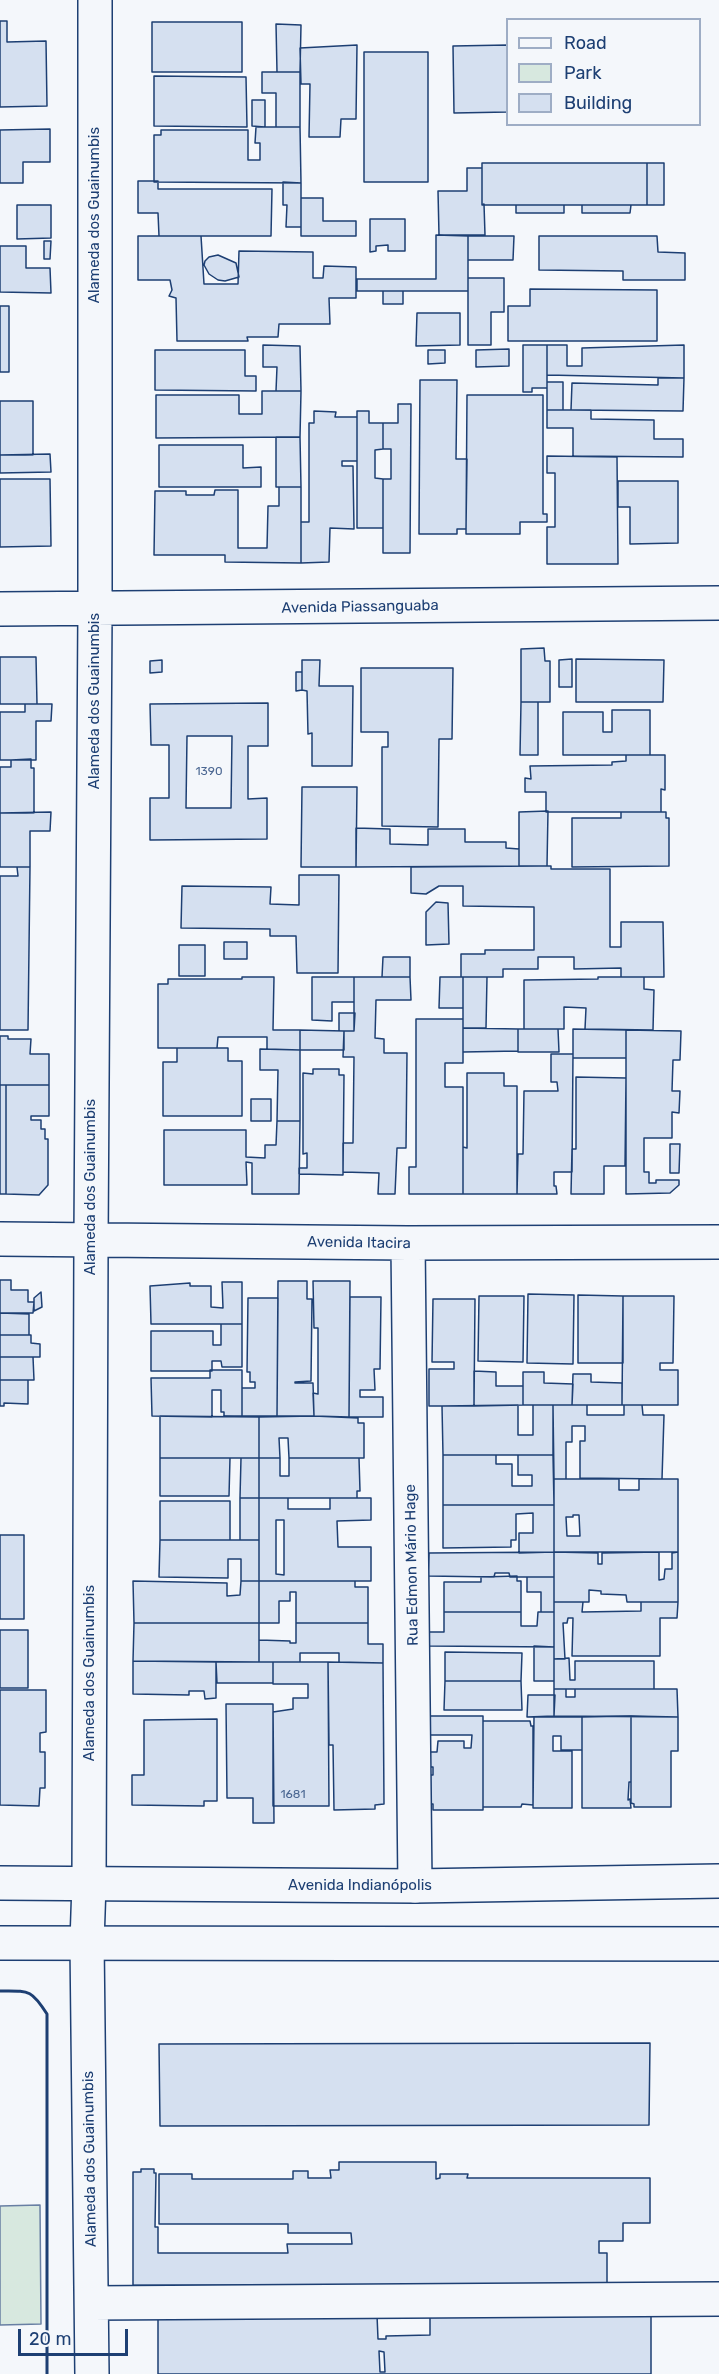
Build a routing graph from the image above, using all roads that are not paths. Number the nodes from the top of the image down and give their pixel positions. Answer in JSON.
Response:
{"nodes":[{"id":1,"x":94,"y":0,"type":"edge"},
{"id":2,"x":719,"y":603,"type":"edge"},
{"id":3,"x":0,"y":609,"type":"edge"},
{"id":4,"x":95,"y":610,"type":"junction"},
{"id":5,"x":0,"y":1239,"type":"edge"},
{"id":6,"x":90,"y":1240,"type":"junction"},
{"id":7,"x":719,"y":1242,"type":"edge"},
{"id":8,"x":408,"y":1243,"type":"junction"},
{"id":9,"x":719,"y":1881,"type":"edge"},
{"id":10,"x":0,"y":1884,"type":"edge"},
{"id":11,"x":89,"y":1884,"type":"junction"},
{"id":12,"x":416,"y":1886,"type":"junction"},
{"id":13,"x":87,"y":1942,"type":"junction"},
{"id":14,"x":0,"y":1943,"type":"edge"},
{"id":15,"x":719,"y":1944,"type":"edge"},
{"id":16,"x":719,"y":2299,"type":"edge"},
{"id":17,"x":92,"y":2303,"type":"junction"},
{"id":18,"x":92,"y":2374,"type":"edge"}],
"edges":[{"from":1,"to":4,"type":"street","name":"Alameda dos Guainumbis"},
{"from":2,"to":4,"type":"street","name":"Avenida Piassanguaba"},
{"from":3,"to":4,"type":"street","name":"Avenida Piassanguaba"},
{"from":4,"to":6,"type":"street","name":"Alameda dos Guainumbis"},
{"from":5,"to":6,"type":"street","name":"Avenida Itacira"},
{"from":6,"to":8,"type":"street","name":"Avenida Itacira"},
{"from":6,"to":11,"type":"street","name":"Alameda dos Guainumbis"},
{"from":7,"to":8,"type":"street","name":"Avenida Itacira"},
{"from":8,"to":12,"type":"street","name":"Rua Edmon Mário Hage"},
{"from":9,"to":12,"type":"street","name":"Avenida Indianópolis"},
{"from":10,"to":11,"type":"street","name":"Avenida Indianópolis"},
{"from":11,"to":12,"type":"street","name":"Avenida Indianópolis"},
{"from":11,"to":13,"type":"street","name":"Alameda dos Guainumbis"},
{"from":13,"to":14,"type":"street"},
{"from":13,"to":15,"type":"street"},
{"from":13,"to":17,"type":"street","name":"Alameda dos Guainumbis"},
{"from":16,"to":17,"type":"street"},
{"from":17,"to":18,"type":"street","name":"Alameda dos Guainumbis"}]}
